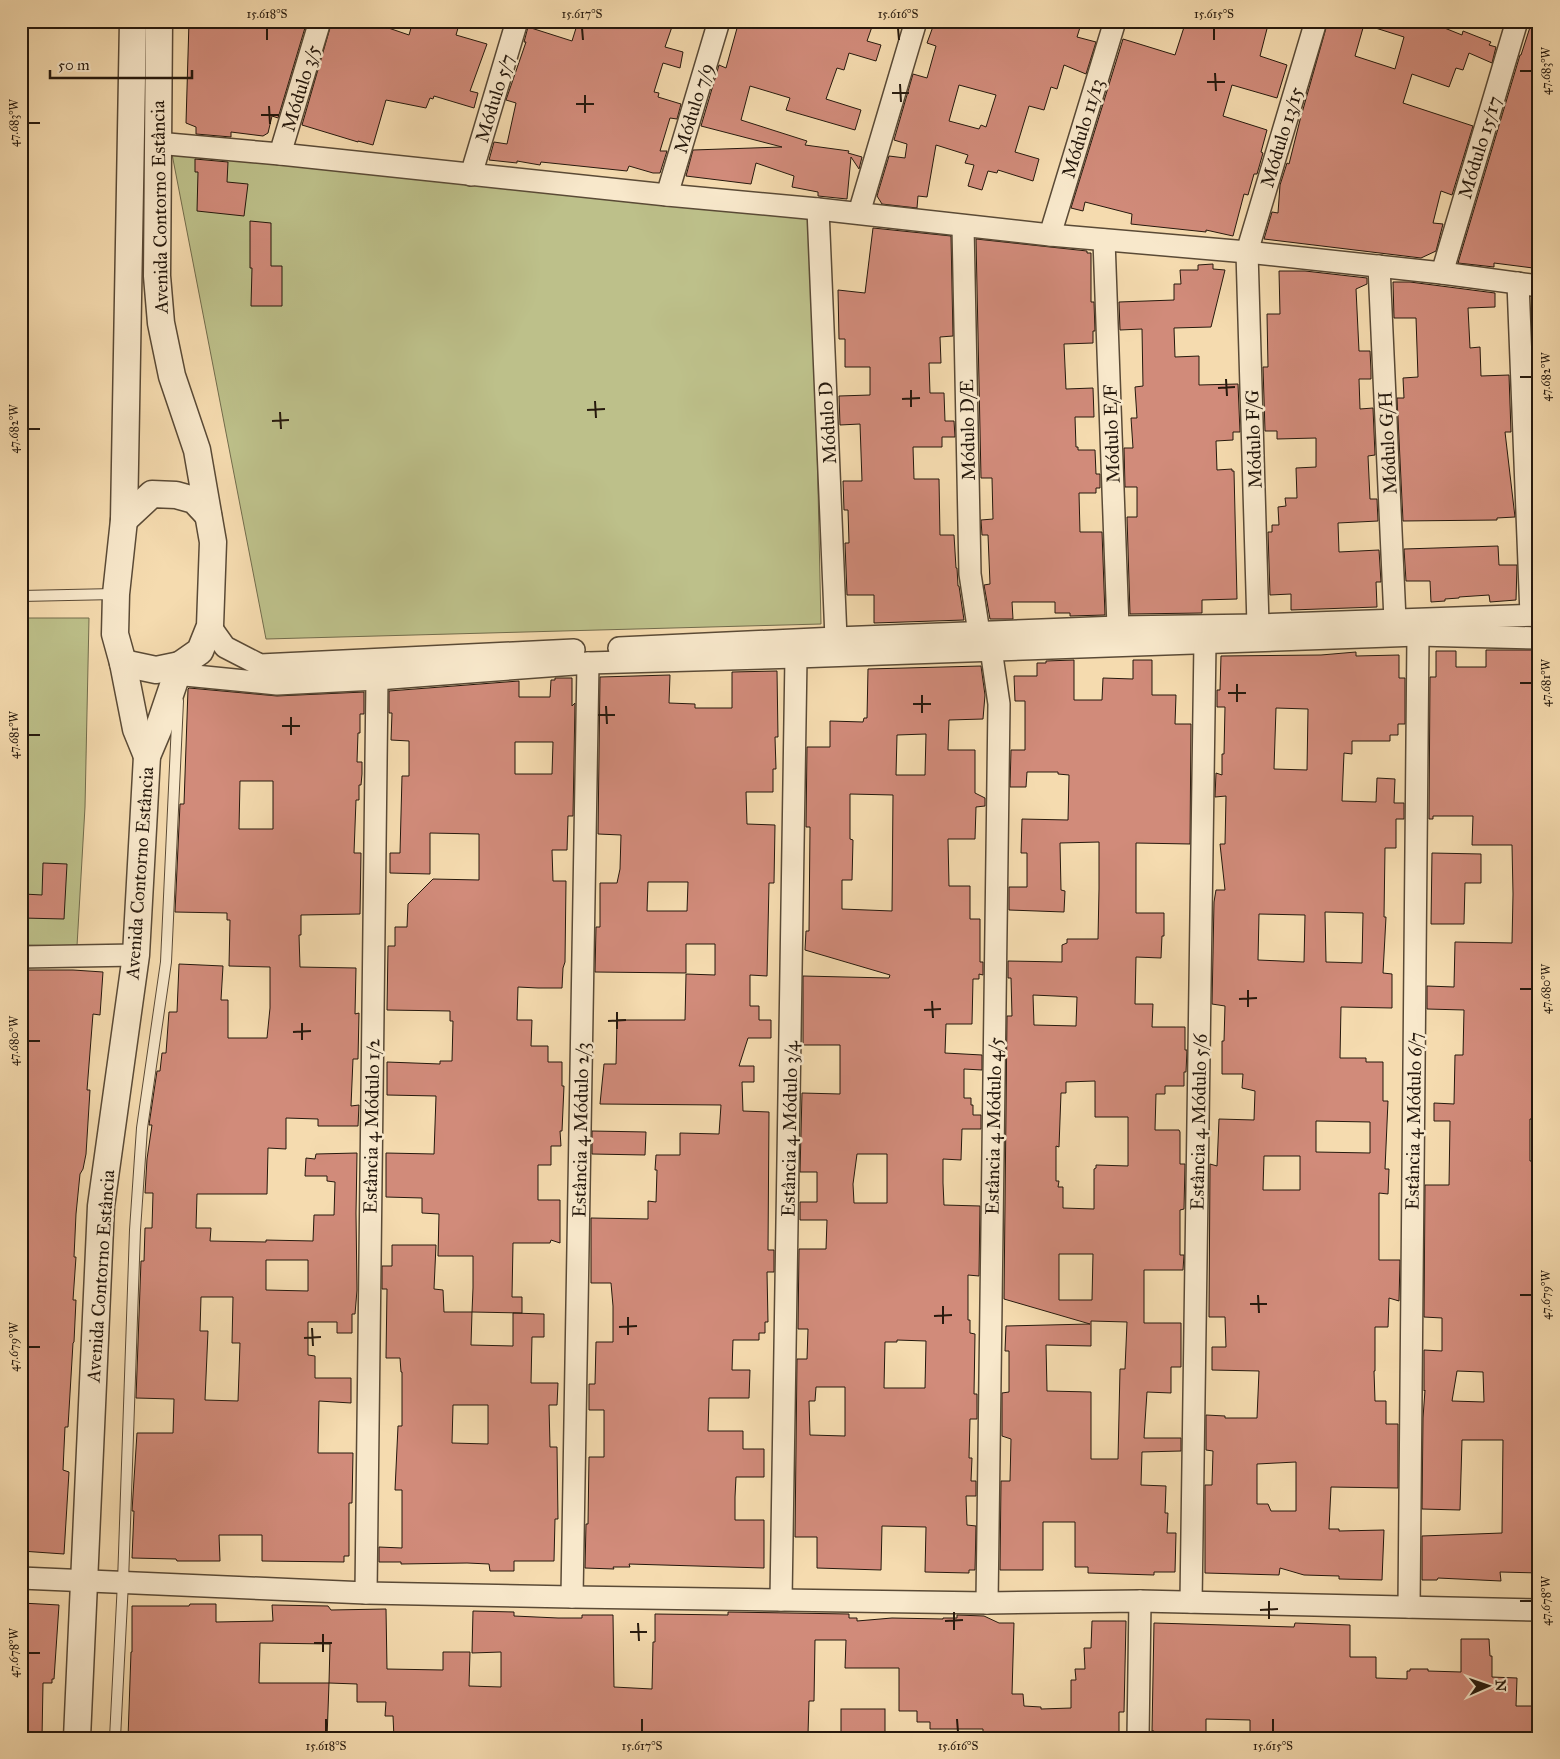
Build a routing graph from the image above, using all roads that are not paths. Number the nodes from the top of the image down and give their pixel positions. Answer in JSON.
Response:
{"nodes":[{"id":1,"x":133,"y":21,"type":"edge"},
{"id":2,"x":159,"y":21,"type":"edge"},
{"id":3,"x":320,"y":21,"type":"edge"},
{"id":4,"x":517,"y":21,"type":"edge"},
{"id":5,"x":719,"y":21,"type":"edge"},
{"id":6,"x":916,"y":21,"type":"edge"},
{"id":7,"x":1114,"y":21,"type":"edge"},
{"id":8,"x":1316,"y":21,"type":"edge"},
{"id":9,"x":1517,"y":21,"type":"edge"},
{"id":10,"x":157,"y":143,"type":"junction"},
{"id":11,"x":280,"y":154,"type":"junction"},
{"id":12,"x":471,"y":175,"type":"junction"},
{"id":13,"x":667,"y":195,"type":"junction"},
{"id":14,"x":818,"y":209,"type":"junction"},
{"id":15,"x":859,"y":213,"type":"junction"},
{"id":16,"x":963,"y":226,"type":"junction"},
{"id":17,"x":1050,"y":235,"type":"junction"},
{"id":18,"x":1104,"y":240,"type":"junction"},
{"id":19,"x":1247,"y":252,"type":"junction"},
{"id":20,"x":1379,"y":266,"type":"junction"},
{"id":21,"x":1442,"y":273,"type":"junction"},
{"id":22,"x":1528,"y":284,"type":"edge"},
{"id":23,"x":208,"y":515,"type":"junction"},
{"id":24,"x":124,"y":520,"type":"junction"},
{"id":25,"x":116,"y":594,"type":"junction"},
{"id":26,"x":21,"y":596,"type":"edge"},
{"id":27,"x":1535,"y":615,"type":"edge"},
{"id":28,"x":1395,"y":620,"type":"junction"},
{"id":29,"x":1258,"y":625,"type":"junction"},
{"id":30,"x":210,"y":626,"type":"junction"},
{"id":31,"x":1118,"y":627,"type":"junction"},
{"id":32,"x":1291,"y":631,"type":"junction"},
{"id":33,"x":1418,"y":635,"type":"junction"},
{"id":34,"x":836,"y":638,"type":"junction"},
{"id":35,"x":1539,"y":638,"type":"edge"},
{"id":36,"x":985,"y":641,"type":"junction"},
{"id":37,"x":1205,"y":642,"type":"junction"},
{"id":38,"x":796,"y":657,"type":"junction"},
{"id":39,"x":122,"y":663,"type":"junction"},
{"id":40,"x":588,"y":663,"type":"junction"},
{"id":41,"x":180,"y":665,"type":"junction"},
{"id":42,"x":376,"y":669,"type":"junction"},
{"id":43,"x":147,"y":756,"type":"junction"},
{"id":44,"x":136,"y":955,"type":"junction"},
{"id":45,"x":21,"y":957,"type":"edge"},
{"id":46,"x":21,"y":1578,"type":"edge"},
{"id":47,"x":85,"y":1581,"type":"junction"},
{"id":48,"x":123,"y":1582,"type":"junction"},
{"id":49,"x":366,"y":1593,"type":"junction"},
{"id":50,"x":572,"y":1597,"type":"junction"},
{"id":51,"x":781,"y":1600,"type":"junction"},
{"id":52,"x":1140,"y":1601,"type":"junction"},
{"id":53,"x":1191,"y":1602,"type":"junction"},
{"id":54,"x":987,"y":1603,"type":"junction"},
{"id":55,"x":1409,"y":1607,"type":"junction"},
{"id":56,"x":1539,"y":1610,"type":"edge"},
{"id":57,"x":77,"y":1738,"type":"edge"},
{"id":58,"x":115,"y":1738,"type":"edge"},
{"id":59,"x":1138,"y":1738,"type":"edge"}],
"edges":[{"from":1,"to":24,"type":"street","name":"Avenida Contorno Estância"},
{"from":2,"to":10,"type":"street","name":"Avenida Contorno Estância"},
{"from":3,"to":11,"type":"street","name":"Módulo 3/5"},
{"from":4,"to":12,"type":"street","name":"Módulo 5/7"},
{"from":5,"to":13,"type":"street","name":"Módulo 7/9"},
{"from":6,"to":15,"type":"street"},
{"from":7,"to":17,"type":"street","name":"Módulo 11/13"},
{"from":8,"to":19,"type":"street","name":"Módulo 13/15"},
{"from":9,"to":21,"type":"street","name":"Módulo 15/17"},
{"from":10,"to":11,"type":"street"},
{"from":10,"to":23,"type":"street","name":"Avenida Contorno Estância"},
{"from":11,"to":12,"type":"street"},
{"from":12,"to":13,"type":"street"},
{"from":13,"to":14,"type":"street"},
{"from":14,"to":15,"type":"street"},
{"from":14,"to":34,"type":"street","name":"Módulo D"},
{"from":15,"to":16,"type":"street"},
{"from":16,"to":17,"type":"street"},
{"from":16,"to":36,"type":"street","name":"Módulo D/E"},
{"from":17,"to":18,"type":"street"},
{"from":18,"to":19,"type":"street"},
{"from":18,"to":31,"type":"street","name":"Módulo E/F"},
{"from":19,"to":20,"type":"street"},
{"from":19,"to":29,"type":"street","name":"Módulo F/G"},
{"from":20,"to":21,"type":"street"},
{"from":20,"to":28,"type":"street","name":"Módulo G/H"},
{"from":21,"to":22,"type":"street"},
{"from":22,"to":27,"type":"street"},
{"from":23,"to":24,"type":"street"},
{"from":23,"to":30,"type":"street","name":"Avenida Contorno Estância"},
{"from":24,"to":25,"type":"street","name":"Avenida Contorno Estância"},
{"from":25,"to":26,"type":"lane"},
{"from":25,"to":39,"type":"street","name":"Avenida Contorno Estância"},
{"from":27,"to":28,"type":"street"},
{"from":28,"to":32,"type":"street"},
{"from":29,"to":31,"type":"street"},
{"from":29,"to":32,"type":"street"},
{"from":30,"to":41,"type":"street","name":"Avenida Contorno Estância"},
{"from":30,"to":42,"type":"street"},
{"from":31,"to":36,"type":"street"},
{"from":32,"to":33,"type":"street"},
{"from":32,"to":37,"type":"street"},
{"from":33,"to":35,"type":"street"},
{"from":33,"to":55,"type":"street","name":"Estância 4 Módulo 6/7"},
{"from":34,"to":36,"type":"street"},
{"from":34,"to":38,"type":"street"},
{"from":34,"to":42,"type":"street"},
{"from":36,"to":37,"type":"street"},
{"from":36,"to":38,"type":"street"},
{"from":36,"to":54,"type":"street","name":"Estância 4 Módulo 4/5"},
{"from":37,"to":53,"type":"street","name":"Estância 4 Módulo 5/6"},
{"from":38,"to":40,"type":"street"},
{"from":38,"to":51,"type":"street","name":"Estância 4 Módulo 3/4"},
{"from":39,"to":41,"type":"street"},
{"from":39,"to":43,"type":"street","name":"Avenida Contorno Estância"},
{"from":40,"to":42,"type":"street"},
{"from":40,"to":50,"type":"street","name":"Estância 4 Módulo 2/3"},
{"from":41,"to":42,"type":"street"},
{"from":41,"to":43,"type":"street","name":"Avenida Contorno Estância"},
{"from":41,"to":48,"type":"lane"},
{"from":42,"to":49,"type":"street","name":"Estância 4 Módulo 1/2"},
{"from":43,"to":44,"type":"street","name":"Avenida Contorno Estância"},
{"from":44,"to":45,"type":"street"},
{"from":44,"to":47,"type":"street","name":"Avenida Contorno Estância"},
{"from":46,"to":47,"type":"street"},
{"from":47,"to":48,"type":"street"},
{"from":47,"to":57,"type":"street","name":"Avenida Contorno Estância"},
{"from":48,"to":49,"type":"street"},
{"from":48,"to":58,"type":"lane"},
{"from":49,"to":50,"type":"street"},
{"from":50,"to":51,"type":"street"},
{"from":51,"to":54,"type":"street"},
{"from":52,"to":53,"type":"street"},
{"from":52,"to":54,"type":"street"},
{"from":52,"to":59,"type":"street"},
{"from":53,"to":55,"type":"street"},
{"from":55,"to":56,"type":"street"}]}
